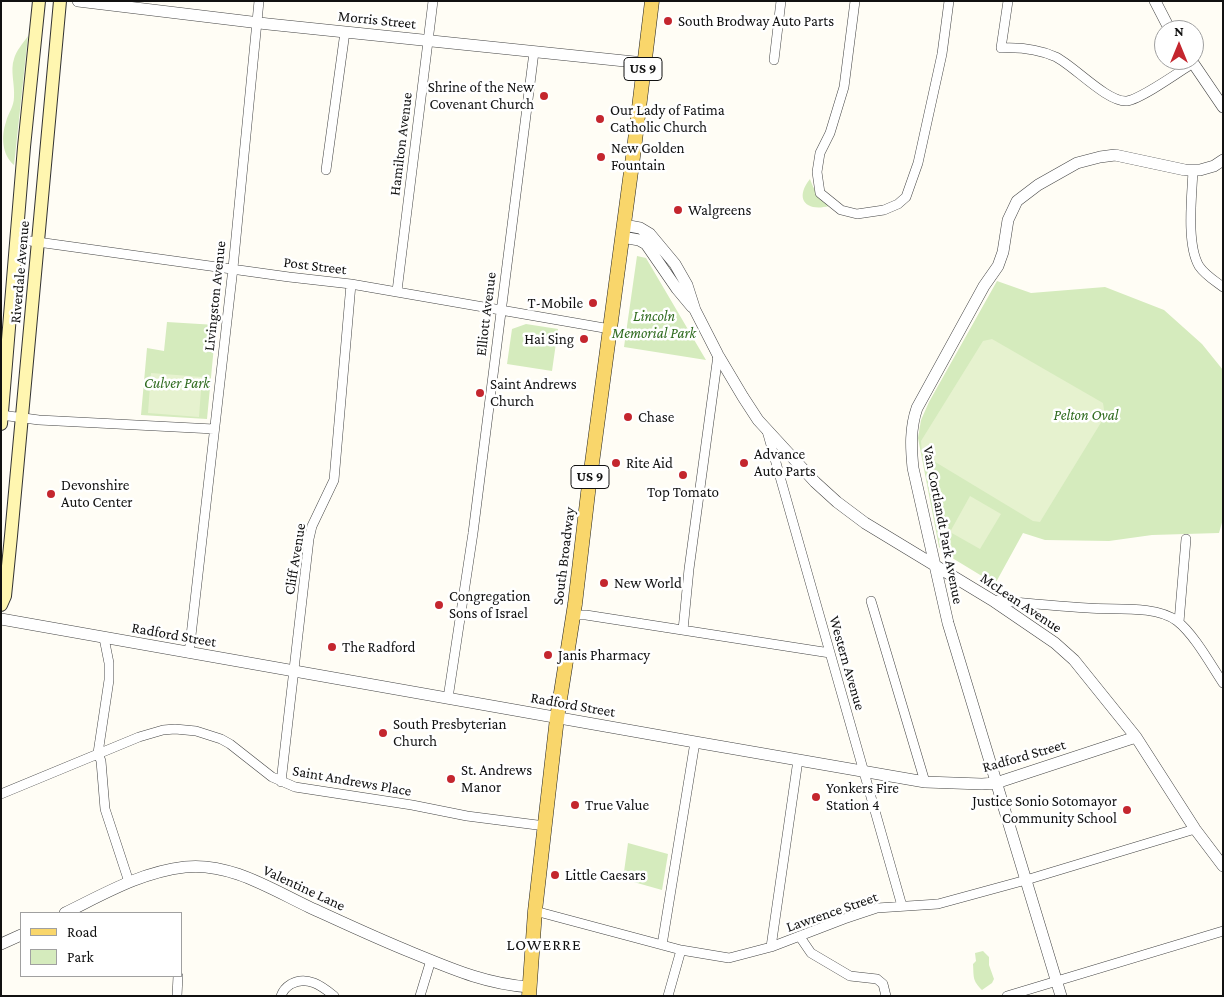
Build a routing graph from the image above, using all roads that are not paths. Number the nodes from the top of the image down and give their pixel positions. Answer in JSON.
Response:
{"nodes":[{"id":1,"x":40,"y":1,"type":"edge"},
{"id":2,"x":60,"y":1,"type":"edge"},
{"id":3,"x":78,"y":1,"type":"edge"},
{"id":4,"x":258,"y":1,"type":"edge"},
{"id":5,"x":433,"y":1,"type":"edge"},
{"id":6,"x":652,"y":1,"type":"edge"},
{"id":7,"x":781,"y":1,"type":"edge"},
{"id":8,"x":855,"y":1,"type":"edge"},
{"id":9,"x":949,"y":1,"type":"edge"},
{"id":10,"x":1008,"y":1,"type":"edge"},
{"id":11,"x":1155,"y":1,"type":"edge"},
{"id":12,"x":1165,"y":20,"type":"edge"},
{"id":13,"x":256,"y":22,"type":"junction"},
{"id":14,"x":346,"y":32,"type":"junction"},
{"id":15,"x":428,"y":41,"type":"junction"},
{"id":16,"x":534,"y":52,"type":"junction"},
{"id":17,"x":774,"y":60,"type":"dead end"},
{"id":18,"x":644,"y":64,"type":"junction"},
{"id":19,"x":1180,"y":70,"type":"edge"},
{"id":20,"x":1197,"y":70,"type":"edge"},
{"id":21,"x":1223,"y":108,"type":"edge"},
{"id":22,"x":1223,"y":160,"type":"edge"},
{"id":23,"x":326,"y":170,"type":"dead end"},
{"id":24,"x":1194,"y":170,"type":"junction"},
{"id":25,"x":623,"y":231,"type":"junction"},
{"id":26,"x":16,"y":239,"type":"junction"},
{"id":27,"x":39,"y":242,"type":"junction"},
{"id":28,"x":233,"y":268,"type":"junction"},
{"id":29,"x":351,"y":284,"type":"junction"},
{"id":30,"x":1223,"y":287,"type":"edge"},
{"id":31,"x":397,"y":291,"type":"junction"},
{"id":32,"x":500,"y":311,"type":"junction"},
{"id":33,"x":610,"y":329,"type":"junction"},
{"id":34,"x":718,"y":355,"type":"junction"},
{"id":35,"x":2,"y":415,"type":"edge"},
{"id":36,"x":23,"y":418,"type":"junction"},
{"id":37,"x":1,"y":424,"type":"edge"},
{"id":38,"x":766,"y":428,"type":"junction"},
{"id":39,"x":214,"y":429,"type":"junction"},
{"id":40,"x":1186,"y":539,"type":"dead end"},
{"id":41,"x":934,"y":566,"type":"junction"},
{"id":42,"x":992,"y":600,"type":"junction"},
{"id":43,"x":871,"y":601,"type":"dead end"},
{"id":44,"x":1,"y":605,"type":"edge"},
{"id":45,"x":573,"y":615,"type":"junction"},
{"id":46,"x":1,"y":618,"type":"edge"},
{"id":47,"x":1179,"y":622,"type":"junction"},
{"id":48,"x":683,"y":630,"type":"junction"},
{"id":49,"x":104,"y":638,"type":"junction"},
{"id":50,"x":189,"y":653,"type":"junction"},
{"id":51,"x":830,"y":653,"type":"junction"},
{"id":52,"x":293,"y":671,"type":"junction"},
{"id":53,"x":1223,"y":683,"type":"edge"},
{"id":54,"x":448,"y":698,"type":"junction"},
{"id":55,"x":557,"y":718,"type":"junction"},
{"id":56,"x":1136,"y":737,"type":"junction"},
{"id":57,"x":695,"y":742,"type":"junction"},
{"id":58,"x":98,"y":753,"type":"junction"},
{"id":59,"x":798,"y":760,"type":"junction"},
{"id":60,"x":864,"y":771,"type":"junction"},
{"id":61,"x":281,"y":782,"type":"junction"},
{"id":62,"x":925,"y":782,"type":"junction"},
{"id":63,"x":996,"y":783,"type":"junction"},
{"id":64,"x":1,"y":794,"type":"edge"},
{"id":65,"x":545,"y":826,"type":"junction"},
{"id":66,"x":1195,"y":828,"type":"junction"},
{"id":67,"x":1223,"y":866,"type":"edge"},
{"id":68,"x":1026,"y":880,"type":"junction"},
{"id":69,"x":129,"y":882,"type":"junction"},
{"id":70,"x":902,"y":906,"type":"junction"},
{"id":71,"x":535,"y":911,"type":"junction"},
{"id":72,"x":68,"y":912,"type":"edge"},
{"id":73,"x":1223,"y":931,"type":"edge"},
{"id":74,"x":20,"y":934,"type":"edge"},
{"id":75,"x":800,"y":937,"type":"junction"},
{"id":76,"x":1,"y":944,"type":"edge"},
{"id":77,"x":662,"y":945,"type":"junction"},
{"id":78,"x":771,"y":947,"type":"junction"},
{"id":79,"x":681,"y":950,"type":"junction"},
{"id":80,"x":431,"y":960,"type":"junction"},
{"id":81,"x":178,"y":977,"type":"edge"},
{"id":82,"x":1056,"y":980,"type":"junction"},
{"id":83,"x":529,"y":991,"type":"edge"},
{"id":84,"x":177,"y":996,"type":"edge"},
{"id":85,"x":281,"y":996,"type":"edge"},
{"id":86,"x":334,"y":996,"type":"edge"},
{"id":87,"x":420,"y":996,"type":"edge"},
{"id":88,"x":668,"y":996,"type":"edge"},
{"id":89,"x":886,"y":996,"type":"edge"},
{"id":90,"x":1007,"y":996,"type":"edge"},
{"id":91,"x":1060,"y":996,"type":"edge"}],
"edges":[{"from":1,"to":26,"type":"main road","name":"Riverdale Avenue"},
{"from":2,"to":27,"type":"main road","name":"Riverdale Avenue"},
{"from":3,"to":13,"type":"street","name":"Morris Street"},
{"from":4,"to":13,"type":"street","name":"Livingston Avenue"},
{"from":5,"to":15,"type":"street","name":"Hamilton Avenue"},
{"from":6,"to":18,"type":"main road","name":"South Broadway","number":"US 9"},
{"from":7,"to":17,"type":"street"},
{"from":8,"to":9,"type":"street"},
{"from":10,"to":19,"type":"street"},
{"from":11,"to":12,"type":"street"},
{"from":13,"to":14,"type":"street","name":"Morris Street"},
{"from":13,"to":28,"type":"street","name":"Livingston Avenue"},
{"from":14,"to":15,"type":"street","name":"Morris Street"},
{"from":14,"to":23,"type":"street"},
{"from":15,"to":16,"type":"street","name":"Morris Street"},
{"from":15,"to":31,"type":"street","name":"Hamilton Avenue"},
{"from":16,"to":18,"type":"street","name":"Morris Street"},
{"from":16,"to":32,"type":"street","name":"Elliott Avenue"},
{"from":18,"to":25,"type":"main road","name":"South Broadway","number":"US 9"},
{"from":20,"to":21,"type":"street"},
{"from":22,"to":24,"type":"street","name":"Van Cortlandt Park Avenue"},
{"from":24,"to":30,"type":"street"},
{"from":24,"to":41,"type":"street","name":"Van Cortlandt Park Avenue"},
{"from":25,"to":33,"type":"main road","name":"South Broadway","number":"US 9"},
{"from":25,"to":34,"type":"street","name":"McLean Avenue"},
{"from":26,"to":27,"type":"street","name":"Post Street"},
{"from":26,"to":35,"type":"main road","name":"Riverdale Avenue"},
{"from":27,"to":28,"type":"street","name":"Post Street"},
{"from":27,"to":36,"type":"main road","name":"Riverdale Avenue"},
{"from":28,"to":29,"type":"street","name":"Post Street"},
{"from":28,"to":39,"type":"street","name":"Livingston Avenue"},
{"from":29,"to":31,"type":"street","name":"Post Street"},
{"from":29,"to":52,"type":"street","name":"Cliff Avenue"},
{"from":31,"to":32,"type":"street","name":"Post Street"},
{"from":32,"to":33,"type":"street","name":"Post Street"},
{"from":32,"to":54,"type":"street","name":"Elliott Avenue"},
{"from":33,"to":45,"type":"main road","name":"South Broadway","number":"US 9"},
{"from":34,"to":38,"type":"street","name":"McLean Avenue"},
{"from":34,"to":48,"type":"street"},
{"from":35,"to":36,"type":"street"},
{"from":35,"to":37,"type":"main road","name":"Riverdale Avenue"},
{"from":36,"to":39,"type":"street"},
{"from":36,"to":44,"type":"main road","name":"Riverdale Avenue"},
{"from":38,"to":41,"type":"street","name":"McLean Avenue"},
{"from":38,"to":51,"type":"street","name":"Western Avenue"},
{"from":39,"to":50,"type":"street","name":"Livingston Avenue"},
{"from":40,"to":47,"type":"street"},
{"from":41,"to":42,"type":"street","name":"McLean Avenue"},
{"from":41,"to":63,"type":"street","name":"Van Cortlandt Park Avenue"},
{"from":42,"to":47,"type":"street"},
{"from":42,"to":56,"type":"street","name":"McLean Avenue"},
{"from":43,"to":62,"type":"street"},
{"from":45,"to":48,"type":"street"},
{"from":45,"to":55,"type":"main road","name":"South Broadway","number":"US 9"},
{"from":46,"to":49,"type":"street","name":"Radford Street"},
{"from":47,"to":53,"type":"street"},
{"from":48,"to":51,"type":"street"},
{"from":49,"to":50,"type":"street","name":"Radford Street"},
{"from":49,"to":58,"type":"street"},
{"from":50,"to":52,"type":"street","name":"Radford Street"},
{"from":51,"to":60,"type":"street","name":"Western Avenue"},
{"from":52,"to":54,"type":"street","name":"Radford Street"},
{"from":52,"to":61,"type":"street","name":"Cliff Avenue"},
{"from":54,"to":55,"type":"street","name":"Radford Street"},
{"from":55,"to":57,"type":"street","name":"Radford Street"},
{"from":55,"to":65,"type":"main road","name":"South Broadway","number":"US 9"},
{"from":56,"to":63,"type":"street","name":"Radford Street"},
{"from":56,"to":66,"type":"street","name":"McLean Avenue"},
{"from":57,"to":59,"type":"street","name":"Radford Street"},
{"from":57,"to":77,"type":"street"},
{"from":58,"to":61,"type":"street","name":"Saint Andrews Place"},
{"from":58,"to":64,"type":"street","name":"Saint Andrews Place"},
{"from":58,"to":69,"type":"street"},
{"from":59,"to":60,"type":"street","name":"Radford Street"},
{"from":59,"to":78,"type":"street"},
{"from":60,"to":62,"type":"street","name":"Radford Street"},
{"from":60,"to":70,"type":"street","name":"Western Avenue"},
{"from":61,"to":65,"type":"street","name":"Saint Andrews Place"},
{"from":62,"to":63,"type":"street","name":"Radford Street"},
{"from":63,"to":68,"type":"street","name":"Van Cortlandt Park Avenue"},
{"from":65,"to":71,"type":"main road","name":"South Broadway","number":"US 9"},
{"from":66,"to":67,"type":"street","name":"McLean Avenue"},
{"from":66,"to":68,"type":"street","name":"Lawrence Street"},
{"from":68,"to":70,"type":"street","name":"Lawrence Street"},
{"from":68,"to":82,"type":"street","name":"Van Cortlandt Park Avenue"},
{"from":69,"to":72,"type":"street","name":"Valentine Lane"},
{"from":69,"to":80,"type":"street","name":"Valentine Lane"},
{"from":70,"to":75,"type":"street","name":"Lawrence Street"},
{"from":71,"to":77,"type":"street","name":"Lawrence Street"},
{"from":71,"to":83,"type":"main road","name":"South Broadway","number":"US 9"},
{"from":73,"to":82,"type":"street"},
{"from":74,"to":76,"type":"street"},
{"from":75,"to":78,"type":"street","name":"Lawrence Street"},
{"from":75,"to":89,"type":"street"},
{"from":77,"to":79,"type":"street","name":"Lawrence Street"},
{"from":78,"to":79,"type":"street","name":"Lawrence Street"},
{"from":79,"to":88,"type":"street"},
{"from":80,"to":83,"type":"street","name":"Valentine Lane"},
{"from":80,"to":87,"type":"street"},
{"from":81,"to":84,"type":"street"},
{"from":82,"to":90,"type":"street"},
{"from":82,"to":91,"type":"street","name":"Van Cortlandt Park Avenue"},
{"from":85,"to":86,"type":"street"}]}
